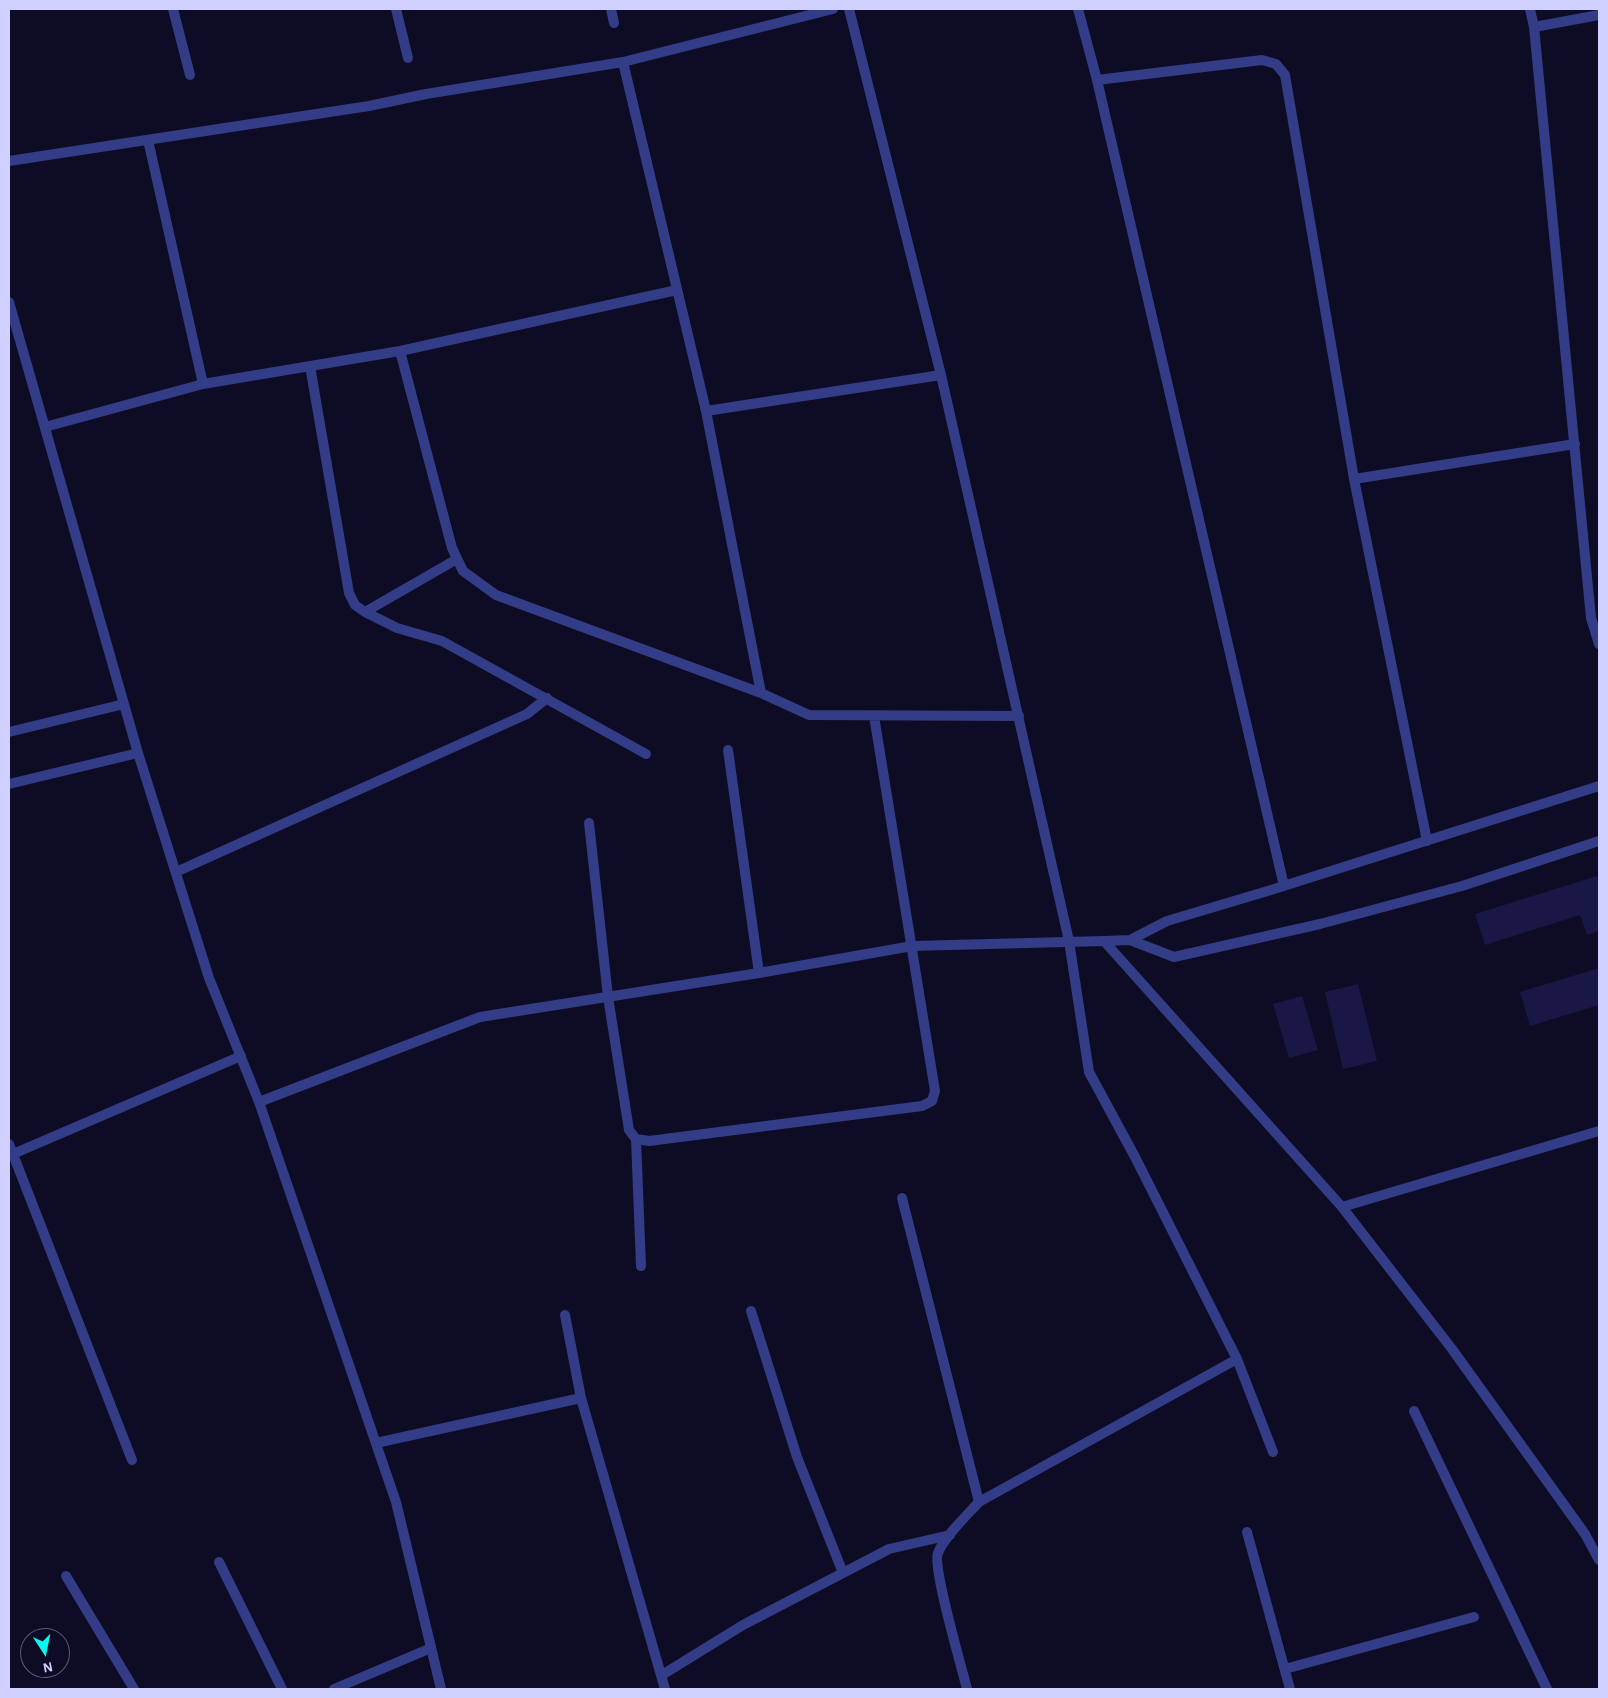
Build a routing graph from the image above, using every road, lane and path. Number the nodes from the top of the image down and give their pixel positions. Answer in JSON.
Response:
{"nodes":[{"id":1,"x":174,"y":9,"type":"edge"},
{"id":2,"x":396,"y":9,"type":"edge"},
{"id":3,"x":611,"y":9,"type":"edge"},
{"id":4,"x":833,"y":9,"type":"edge"},
{"id":5,"x":849,"y":9,"type":"edge"},
{"id":6,"x":1078,"y":9,"type":"edge"},
{"id":7,"x":1530,"y":9,"type":"edge"},
{"id":8,"x":1599,"y":15,"type":"edge"},
{"id":9,"x":614,"y":23,"type":"dead end"},
{"id":10,"x":1534,"y":27,"type":"junction"},
{"id":11,"x":408,"y":58,"type":"dead end"},
{"id":12,"x":623,"y":62,"type":"junction"},
{"id":13,"x":190,"y":75,"type":"dead end"},
{"id":14,"x":1097,"y":80,"type":"junction"},
{"id":15,"x":148,"y":140,"type":"junction"},
{"id":16,"x":9,"y":161,"type":"edge"},
{"id":17,"x":677,"y":290,"type":"junction"},
{"id":18,"x":9,"y":302,"type":"edge"},
{"id":19,"x":400,"y":351,"type":"junction"},
{"id":20,"x":310,"y":366,"type":"junction"},
{"id":21,"x":941,"y":375,"type":"junction"},
{"id":22,"x":203,"y":384,"type":"junction"},
{"id":23,"x":706,"y":411,"type":"junction"},
{"id":24,"x":45,"y":427,"type":"junction"},
{"id":25,"x":1575,"y":444,"type":"junction"},
{"id":26,"x":1354,"y":479,"type":"junction"},
{"id":27,"x":457,"y":559,"type":"junction"},
{"id":28,"x":365,"y":612,"type":"junction"},
{"id":29,"x":1595,"y":617,"type":"edge"},
{"id":30,"x":1599,"y":644,"type":"edge"},
{"id":31,"x":761,"y":693,"type":"junction"},
{"id":32,"x":547,"y":698,"type":"junction"},
{"id":33,"x":124,"y":704,"type":"junction"},
{"id":34,"x":874,"y":716,"type":"junction"},
{"id":35,"x":1018,"y":716,"type":"junction"},
{"id":36,"x":9,"y":732,"type":"edge"},
{"id":37,"x":728,"y":750,"type":"dead end"},
{"id":38,"x":138,"y":753,"type":"junction"},
{"id":39,"x":646,"y":754,"type":"dead end"},
{"id":40,"x":9,"y":784,"type":"edge"},
{"id":41,"x":1599,"y":786,"type":"edge"},
{"id":42,"x":589,"y":823,"type":"dead end"},
{"id":43,"x":1427,"y":841,"type":"junction"},
{"id":44,"x":1599,"y":841,"type":"edge"},
{"id":45,"x":176,"y":872,"type":"junction"},
{"id":46,"x":1284,"y":886,"type":"junction"},
{"id":47,"x":1104,"y":940,"type":"junction"},
{"id":48,"x":1130,"y":940,"type":"junction"},
{"id":49,"x":1069,"y":941,"type":"junction"},
{"id":50,"x":912,"y":946,"type":"junction"},
{"id":51,"x":759,"y":973,"type":"junction"},
{"id":52,"x":608,"y":997,"type":"junction"},
{"id":53,"x":241,"y":1056,"type":"junction"},
{"id":54,"x":259,"y":1102,"type":"junction"},
{"id":55,"x":1599,"y":1130,"type":"edge"},
{"id":56,"x":636,"y":1139,"type":"junction"},
{"id":57,"x":9,"y":1144,"type":"edge"},
{"id":58,"x":13,"y":1154,"type":"junction"},
{"id":59,"x":902,"y":1198,"type":"dead end"},
{"id":60,"x":1342,"y":1207,"type":"junction"},
{"id":61,"x":641,"y":1266,"type":"dead end"},
{"id":62,"x":751,"y":1311,"type":"dead end"},
{"id":63,"x":565,"y":1315,"type":"dead end"},
{"id":64,"x":1237,"y":1359,"type":"junction"},
{"id":65,"x":581,"y":1398,"type":"junction"},
{"id":66,"x":1414,"y":1411,"type":"dead end"},
{"id":67,"x":376,"y":1443,"type":"junction"},
{"id":68,"x":1273,"y":1452,"type":"dead end"},
{"id":69,"x":132,"y":1460,"type":"dead end"},
{"id":70,"x":979,"y":1502,"type":"junction"},
{"id":71,"x":1247,"y":1532,"type":"dead end"},
{"id":72,"x":950,"y":1535,"type":"junction"},
{"id":73,"x":1599,"y":1560,"type":"edge"},
{"id":74,"x":219,"y":1562,"type":"dead end"},
{"id":75,"x":843,"y":1573,"type":"junction"},
{"id":76,"x":66,"y":1576,"type":"dead end"},
{"id":77,"x":1474,"y":1617,"type":"dead end"},
{"id":78,"x":431,"y":1648,"type":"junction"},
{"id":79,"x":1284,"y":1668,"type":"junction"},
{"id":80,"x":662,"y":1676,"type":"junction"},
{"id":81,"x":134,"y":1689,"type":"edge"},
{"id":82,"x":282,"y":1689,"type":"edge"},
{"id":83,"x":334,"y":1689,"type":"edge"},
{"id":84,"x":441,"y":1689,"type":"edge"},
{"id":85,"x":666,"y":1689,"type":"edge"},
{"id":86,"x":967,"y":1689,"type":"edge"},
{"id":87,"x":1290,"y":1689,"type":"edge"},
{"id":88,"x":1547,"y":1689,"type":"edge"}],
"edges":[{"from":1,"to":13,"type":"street"},
{"from":2,"to":11,"type":"street"},
{"from":3,"to":9,"type":"street"},
{"from":4,"to":12,"type":"street"},
{"from":5,"to":21,"type":"street"},
{"from":6,"to":14,"type":"street"},
{"from":7,"to":10,"type":"street"},
{"from":8,"to":10,"type":"street"},
{"from":10,"to":25,"type":"street"},
{"from":12,"to":15,"type":"street"},
{"from":12,"to":17,"type":"street"},
{"from":14,"to":26,"type":"street"},
{"from":14,"to":46,"type":"street"},
{"from":15,"to":16,"type":"street"},
{"from":15,"to":22,"type":"street"},
{"from":17,"to":19,"type":"street"},
{"from":17,"to":23,"type":"street"},
{"from":18,"to":24,"type":"street"},
{"from":19,"to":20,"type":"street"},
{"from":19,"to":27,"type":"street"},
{"from":20,"to":22,"type":"street"},
{"from":20,"to":28,"type":"street"},
{"from":21,"to":23,"type":"street"},
{"from":21,"to":35,"type":"street"},
{"from":22,"to":24,"type":"street"},
{"from":23,"to":31,"type":"street"},
{"from":24,"to":33,"type":"street"},
{"from":25,"to":26,"type":"street"},
{"from":25,"to":29,"type":"street"},
{"from":26,"to":43,"type":"street"},
{"from":27,"to":28,"type":"street"},
{"from":27,"to":31,"type":"street"},
{"from":28,"to":32,"type":"street"},
{"from":29,"to":30,"type":"street"},
{"from":31,"to":34,"type":"street"},
{"from":32,"to":39,"type":"street"},
{"from":32,"to":45,"type":"street"},
{"from":33,"to":36,"type":"street"},
{"from":33,"to":38,"type":"street"},
{"from":34,"to":35,"type":"street"},
{"from":34,"to":50,"type":"street"},
{"from":35,"to":49,"type":"street"},
{"from":37,"to":51,"type":"street"},
{"from":38,"to":40,"type":"street"},
{"from":38,"to":45,"type":"street"},
{"from":41,"to":43,"type":"street"},
{"from":42,"to":52,"type":"street"},
{"from":43,"to":46,"type":"street"},
{"from":44,"to":48,"type":"street"},
{"from":45,"to":53,"type":"street"},
{"from":46,"to":48,"type":"street"},
{"from":47,"to":48,"type":"street"},
{"from":47,"to":49,"type":"street"},
{"from":47,"to":60,"type":"street"},
{"from":49,"to":50,"type":"street"},
{"from":49,"to":64,"type":"street"},
{"from":50,"to":51,"type":"street"},
{"from":50,"to":56,"type":"street"},
{"from":51,"to":52,"type":"street"},
{"from":52,"to":54,"type":"street"},
{"from":52,"to":56,"type":"street"},
{"from":53,"to":54,"type":"street"},
{"from":53,"to":58,"type":"street"},
{"from":54,"to":67,"type":"street"},
{"from":55,"to":60,"type":"street"},
{"from":56,"to":61,"type":"street"},
{"from":57,"to":58,"type":"street"},
{"from":58,"to":69,"type":"street"},
{"from":59,"to":70,"type":"street"},
{"from":60,"to":73,"type":"street"},
{"from":62,"to":75,"type":"street"},
{"from":63,"to":65,"type":"street"},
{"from":64,"to":68,"type":"street"},
{"from":64,"to":70,"type":"street"},
{"from":65,"to":67,"type":"street"},
{"from":65,"to":80,"type":"street"},
{"from":66,"to":88,"type":"street"},
{"from":67,"to":78,"type":"street"},
{"from":70,"to":72,"type":"street"},
{"from":71,"to":79,"type":"street"},
{"from":72,"to":75,"type":"street"},
{"from":72,"to":86,"type":"street"},
{"from":74,"to":82,"type":"street"},
{"from":75,"to":80,"type":"street"},
{"from":76,"to":81,"type":"street"},
{"from":77,"to":79,"type":"street"},
{"from":78,"to":83,"type":"street"},
{"from":78,"to":84,"type":"street"},
{"from":79,"to":87,"type":"street"},
{"from":80,"to":85,"type":"street"}]}
